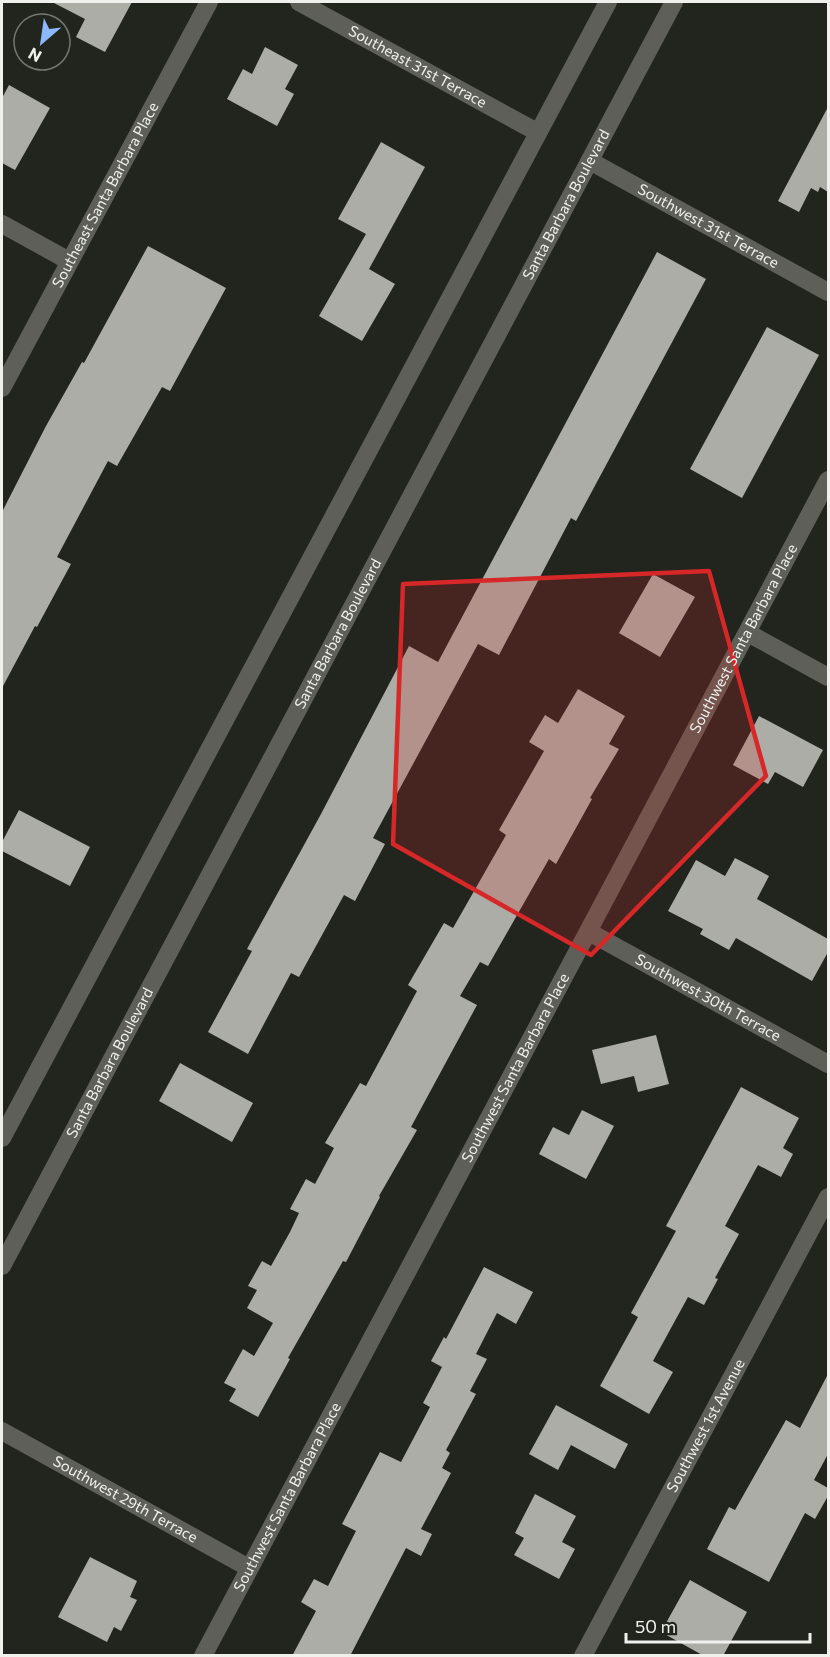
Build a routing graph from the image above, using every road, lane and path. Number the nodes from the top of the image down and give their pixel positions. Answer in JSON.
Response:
{"nodes":[{"id":1,"x":209,"y":2,"type":"edge"},
{"id":2,"x":299,"y":2,"type":"edge"},
{"id":3,"x":608,"y":2,"type":"edge"},
{"id":4,"x":674,"y":2,"type":"edge"},
{"id":5,"x":537,"y":132,"type":"junction"},
{"id":6,"x":590,"y":160,"type":"junction"},
{"id":7,"x":2,"y":224,"type":"edge"},
{"id":8,"x":69,"y":261,"type":"junction"},
{"id":9,"x":828,"y":292,"type":"edge"},
{"id":10,"x":2,"y":388,"type":"edge"},
{"id":11,"x":828,"y":480,"type":"edge"},
{"id":12,"x":748,"y":633,"type":"junction"},
{"id":13,"x":828,"y":677,"type":"edge"},
{"id":14,"x":589,"y":932,"type":"junction"},
{"id":15,"x":828,"y":1064,"type":"edge"},
{"id":16,"x":2,"y":1138,"type":"edge"},
{"id":17,"x":828,"y":1197,"type":"edge"},
{"id":18,"x":2,"y":1266,"type":"edge"},
{"id":19,"x":2,"y":1431,"type":"edge"},
{"id":20,"x":249,"y":1568,"type":"junction"},
{"id":21,"x":203,"y":1656,"type":"edge"},
{"id":22,"x":583,"y":1656,"type":"edge"}],
"edges":[{"from":1,"to":8,"type":"street","name":"Southeast Santa Barbara Place"},
{"from":2,"to":5,"type":"street","name":"Southeast 31st Terrace"},
{"from":3,"to":5,"type":"street"},
{"from":4,"to":6,"type":"street","name":"Santa Barbara Boulevard"},
{"from":5,"to":16,"type":"street"},
{"from":6,"to":9,"type":"street","name":"Southwest 31st Terrace"},
{"from":6,"to":18,"type":"street","name":"Santa Barbara Boulevard"},
{"from":7,"to":8,"type":"street"},
{"from":8,"to":10,"type":"street","name":"Southeast Santa Barbara Place"},
{"from":11,"to":12,"type":"street","name":"Southwest Santa Barbara Place"},
{"from":12,"to":13,"type":"street"},
{"from":12,"to":14,"type":"street","name":"Southwest Santa Barbara Place"},
{"from":14,"to":15,"type":"street","name":"Southwest 30th Terrace"},
{"from":14,"to":20,"type":"street","name":"Southwest Santa Barbara Place"},
{"from":17,"to":22,"type":"street","name":"Southwest 1st Avenue"},
{"from":19,"to":20,"type":"street","name":"Southwest 29th Terrace"},
{"from":20,"to":21,"type":"street","name":"Southwest Santa Barbara Place"}]}
